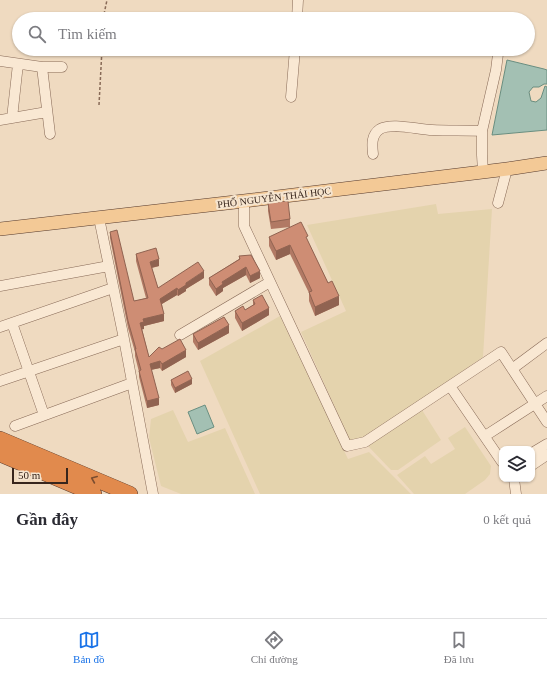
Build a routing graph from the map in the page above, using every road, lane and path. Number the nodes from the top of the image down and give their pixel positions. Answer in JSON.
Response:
{"nodes":[{"id":1,"x":107,"y":0,"type":"edge"},
{"id":2,"x":298,"y":0,"type":"edge"},
{"id":3,"x":104,"y":12,"type":"edge"},
{"id":4,"x":297,"y":12,"type":"edge"},
{"id":5,"x":102,"y":56,"type":"edge"},
{"id":6,"x":294,"y":56,"type":"edge"},
{"id":7,"x":498,"y":56,"type":"edge"},
{"id":8,"x":0,"y":61,"type":"edge"},
{"id":9,"x":18,"y":64,"type":"junction"},
{"id":10,"x":42,"y":67,"type":"junction"},
{"id":11,"x":62,"y":67,"type":"dead end"},
{"id":12,"x":291,"y":97,"type":"dead end"},
{"id":13,"x":99,"y":105,"type":"dead end"},
{"id":14,"x":47,"y":112,"type":"junction"},
{"id":15,"x":12,"y":118,"type":"junction"},
{"id":16,"x":0,"y":120,"type":"edge"},
{"id":17,"x":482,"y":131,"type":"junction"},
{"id":18,"x":50,"y":134,"type":"dead end"},
{"id":19,"x":373,"y":154,"type":"dead end"},
{"id":20,"x":547,"y":163,"type":"edge"},
{"id":21,"x":507,"y":169,"type":"junction"},
{"id":22,"x":483,"y":172,"type":"junction"},
{"id":23,"x":244,"y":201,"type":"junction"},
{"id":24,"x":498,"y":203,"type":"dead end"},
{"id":25,"x":99,"y":218,"type":"junction"},
{"id":26,"x":0,"y":229,"type":"edge"},
{"id":27,"x":109,"y":266,"type":"junction"},
{"id":28,"x":270,"y":282,"type":"junction"},
{"id":29,"x":0,"y":286,"type":"edge"},
{"id":30,"x":113,"y":288,"type":"junction"},
{"id":31,"x":12,"y":323,"type":"junction"},
{"id":32,"x":0,"y":327,"type":"edge"},
{"id":33,"x":180,"y":335,"type":"dead end"},
{"id":34,"x":124,"y":339,"type":"junction"},
{"id":35,"x":547,"y":343,"type":"edge"},
{"id":36,"x":512,"y":369,"type":"junction"},
{"id":37,"x":28,"y":371,"type":"junction"},
{"id":38,"x":0,"y":381,"type":"edge"},
{"id":39,"x":132,"y":383,"type":"junction"},
{"id":40,"x":450,"y":386,"type":"junction"},
{"id":41,"x":547,"y":396,"type":"edge"},
{"id":42,"x":535,"y":404,"type":"junction"},
{"id":43,"x":44,"y":415,"type":"junction"},
{"id":44,"x":547,"y":422,"type":"edge"},
{"id":45,"x":15,"y":426,"type":"dead end"},
{"id":46,"x":485,"y":436,"type":"junction"},
{"id":47,"x":3,"y":444,"type":"edge"},
{"id":48,"x":547,"y":444,"type":"edge"},
{"id":49,"x":535,"y":451,"type":"edge"},
{"id":50,"x":547,"y":455,"type":"edge"},
{"id":51,"x":499,"y":457,"type":"edge"},
{"id":52,"x":0,"y":459,"type":"edge"},
{"id":53,"x":535,"y":463,"type":"edge"},
{"id":54,"x":48,"y":474,"type":"junction"},
{"id":55,"x":514,"y":482,"type":"edge"},
{"id":56,"x":94,"y":494,"type":"edge"},
{"id":57,"x":130,"y":494,"type":"edge"},
{"id":58,"x":153,"y":494,"type":"edge"},
{"id":59,"x":516,"y":494,"type":"edge"}],
"edges":[{"from":1,"to":3,"type":"path"},
{"from":2,"to":4,"type":"street"},
{"from":5,"to":13,"type":"path"},
{"from":6,"to":12,"type":"street"},
{"from":7,"to":17,"type":"street"},
{"from":8,"to":9,"type":"street"},
{"from":9,"to":10,"type":"street"},
{"from":9,"to":15,"type":"street"},
{"from":10,"to":11,"type":"street"},
{"from":10,"to":14,"type":"street"},
{"from":14,"to":15,"type":"street"},
{"from":14,"to":18,"type":"street"},
{"from":15,"to":16,"type":"street"},
{"from":17,"to":19,"type":"street"},
{"from":17,"to":22,"type":"street"},
{"from":20,"to":21,"type":"main road","name":"PHỐ NGUYỄN THÁI HỌC"},
{"from":21,"to":22,"type":"main road","name":"PHỐ NGUYỄN THÁI HỌC"},
{"from":21,"to":24,"type":"street"},
{"from":22,"to":23,"type":"main road","name":"PHỐ NGUYỄN THÁI HỌC"},
{"from":23,"to":25,"type":"main road","name":"PHỐ NGUYỄN THÁI HỌC"},
{"from":23,"to":28,"type":"street"},
{"from":25,"to":26,"type":"main road","name":"PHỐ NGUYỄN THÁI HỌC"},
{"from":25,"to":27,"type":"street"},
{"from":27,"to":29,"type":"street"},
{"from":27,"to":30,"type":"street"},
{"from":28,"to":33,"type":"street"},
{"from":28,"to":40,"type":"street"},
{"from":30,"to":31,"type":"street"},
{"from":30,"to":34,"type":"street"},
{"from":31,"to":32,"type":"street"},
{"from":31,"to":37,"type":"street"},
{"from":34,"to":37,"type":"street"},
{"from":34,"to":39,"type":"street"},
{"from":35,"to":36,"type":"street"},
{"from":36,"to":40,"type":"street"},
{"from":36,"to":42,"type":"street"},
{"from":37,"to":38,"type":"street"},
{"from":37,"to":43,"type":"street"},
{"from":39,"to":43,"type":"street"},
{"from":39,"to":58,"type":"street"},
{"from":40,"to":46,"type":"street"},
{"from":41,"to":42,"type":"street"},
{"from":42,"to":44,"type":"street"},
{"from":42,"to":46,"type":"street"},
{"from":43,"to":45,"type":"street"},
{"from":46,"to":51,"type":"street"},
{"from":47,"to":54,"type":"highway"},
{"from":57,"to":47,"type":"highway","one_way":true},
{"from":48,"to":49,"type":"street"},
{"from":50,"to":53,"type":"street"},
{"from":52,"to":54,"type":"highway"},
{"from":54,"to":56,"type":"highway"},
{"from":55,"to":59,"type":"street"}]}
